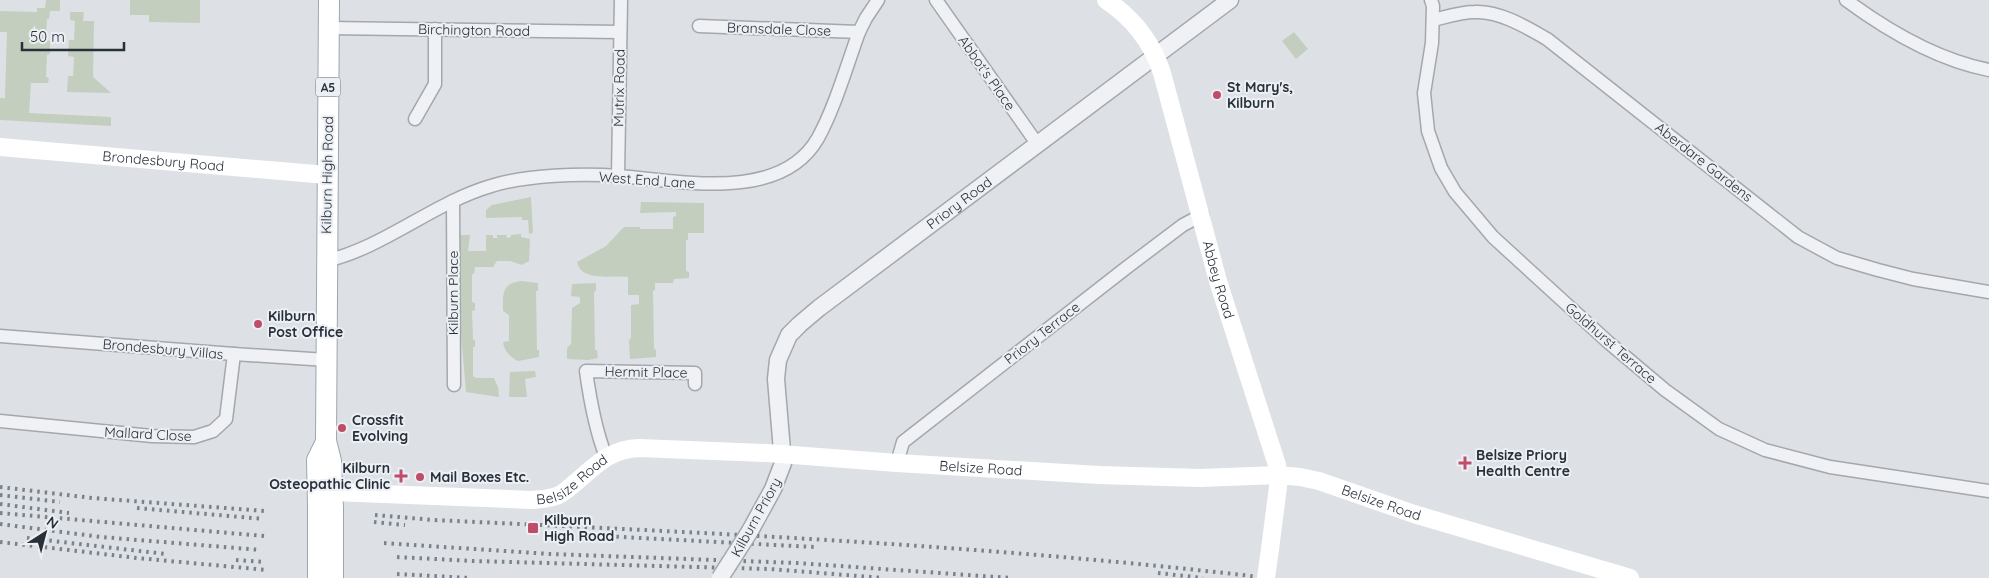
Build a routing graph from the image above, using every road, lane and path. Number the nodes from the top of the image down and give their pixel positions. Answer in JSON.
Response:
{"nodes":[{"id":1,"x":329,"y":0,"type":"edge"},
{"id":2,"x":621,"y":0,"type":"edge"},
{"id":3,"x":878,"y":0,"type":"edge"},
{"id":4,"x":936,"y":0,"type":"edge"},
{"id":5,"x":1106,"y":0,"type":"edge"},
{"id":6,"x":1230,"y":0,"type":"edge"},
{"id":7,"x":1431,"y":0,"type":"edge"},
{"id":8,"x":1846,"y":0,"type":"edge"},
{"id":9,"x":1433,"y":20,"type":"junction"},
{"id":10,"x":699,"y":26,"type":"dead end"},
{"id":11,"x":328,"y":28,"type":"junction"},
{"id":12,"x":435,"y":29,"type":"junction"},
{"id":13,"x":620,"y":32,"type":"junction"},
{"id":14,"x":859,"y":32,"type":"junction"},
{"id":15,"x":1156,"y":56,"type":"junction"},
{"id":16,"x":1989,"y":70,"type":"edge"},
{"id":17,"x":415,"y":118,"type":"dead end"},
{"id":18,"x":1038,"y":145,"type":"junction"},
{"id":19,"x":0,"y":147,"type":"edge"},
{"id":20,"x":327,"y":174,"type":"junction"},
{"id":21,"x":618,"y":176,"type":"junction"},
{"id":22,"x":453,"y":201,"type":"junction"},
{"id":23,"x":1202,"y":215,"type":"junction"},
{"id":24,"x":326,"y":261,"type":"junction"},
{"id":25,"x":1989,"y":292,"type":"edge"},
{"id":26,"x":0,"y":336,"type":"edge"},
{"id":27,"x":234,"y":354,"type":"junction"},
{"id":28,"x":326,"y":360,"type":"junction"},
{"id":29,"x":695,"y":384,"type":"dead end"},
{"id":30,"x":454,"y":385,"type":"dead end"},
{"id":31,"x":0,"y":422,"type":"edge"},
{"id":32,"x":782,"y":454,"type":"junction"},
{"id":33,"x":606,"y":457,"type":"junction"},
{"id":34,"x":897,"y":463,"type":"junction"},
{"id":35,"x":1278,"y":475,"type":"junction"},
{"id":36,"x":1989,"y":491,"type":"edge"},
{"id":37,"x":328,"y":503,"type":"junction"},
{"id":38,"x":318,"y":578,"type":"edge"},
{"id":39,"x":333,"y":578,"type":"edge"},
{"id":40,"x":720,"y":578,"type":"edge"},
{"id":41,"x":1266,"y":578,"type":"edge"},
{"id":42,"x":1630,"y":578,"type":"edge"}],
"edges":[{"from":1,"to":11,"type":"main road","name":"Kilburn High Road","number":"A5"},
{"from":2,"to":13,"type":"street","name":"Mutrix Road"},
{"from":3,"to":14,"type":"street","name":"West End Lane"},
{"from":4,"to":18,"type":"street","name":"Abbot's Place"},
{"from":5,"to":15,"type":"main road","name":"Abbey Road"},
{"from":6,"to":15,"type":"street","name":"Priory Road"},
{"from":7,"to":9,"type":"street","name":"Goldhurst Terrace"},
{"from":8,"to":16,"type":"street"},
{"from":9,"to":25,"type":"street","name":"Aberdare Gardens"},
{"from":9,"to":36,"type":"street","name":"Goldhurst Terrace"},
{"from":10,"to":14,"type":"street","name":"Bransdale Close"},
{"from":11,"to":12,"type":"street","name":"Birchington Road"},
{"from":11,"to":20,"type":"main road","name":"Kilburn High Road","number":"A5"},
{"from":12,"to":13,"type":"street","name":"Birchington Road"},
{"from":12,"to":17,"type":"street"},
{"from":13,"to":21,"type":"street","name":"Mutrix Road"},
{"from":14,"to":21,"type":"street","name":"West End Lane"},
{"from":15,"to":18,"type":"street","name":"Priory Road"},
{"from":15,"to":23,"type":"main road","name":"Abbey Road"},
{"from":18,"to":32,"type":"street","name":"Priory Road"},
{"from":19,"to":20,"type":"main road","name":"Brondesbury Road"},
{"from":20,"to":24,"type":"main road","name":"Kilburn High Road","number":"A5"},
{"from":21,"to":22,"type":"street","name":"West End Lane"},
{"from":22,"to":24,"type":"street","name":"West End Lane"},
{"from":22,"to":30,"type":"street","name":"Kilburn Place"},
{"from":23,"to":34,"type":"street","name":"Priory Terrace"},
{"from":23,"to":35,"type":"main road","name":"Abbey Road"},
{"from":24,"to":28,"type":"main road","name":"Kilburn High Road","number":"A5"},
{"from":26,"to":27,"type":"street","name":"Brondesbury Villas"},
{"from":27,"to":28,"type":"street","name":"Brondesbury Villas"},
{"from":27,"to":31,"type":"street","name":"Mallard Close"},
{"from":28,"to":37,"type":"main road","name":"Kilburn High Road","number":"A5"},
{"from":29,"to":33,"type":"street","name":"Hermit Place"},
{"from":32,"to":33,"type":"main road","name":"Belsize Road"},
{"from":32,"to":34,"type":"main road","name":"Belsize Road"},
{"from":32,"to":40,"type":"street","name":"Kilburn Priory","bridge":true},
{"from":33,"to":37,"type":"main road","name":"Belsize Road"},
{"from":34,"to":35,"type":"main road","name":"Belsize Road"},
{"from":35,"to":41,"type":"main road","name":"Abbey Road","bridge":true},
{"from":35,"to":42,"type":"main road","name":"Belsize Road"},
{"from":37,"to":38,"type":"main road","name":"Kilburn High Road","number":"A5","bridge":true},
{"from":37,"to":39,"type":"main road","name":"Kilburn High Road","number":"A5","bridge":true}]}
